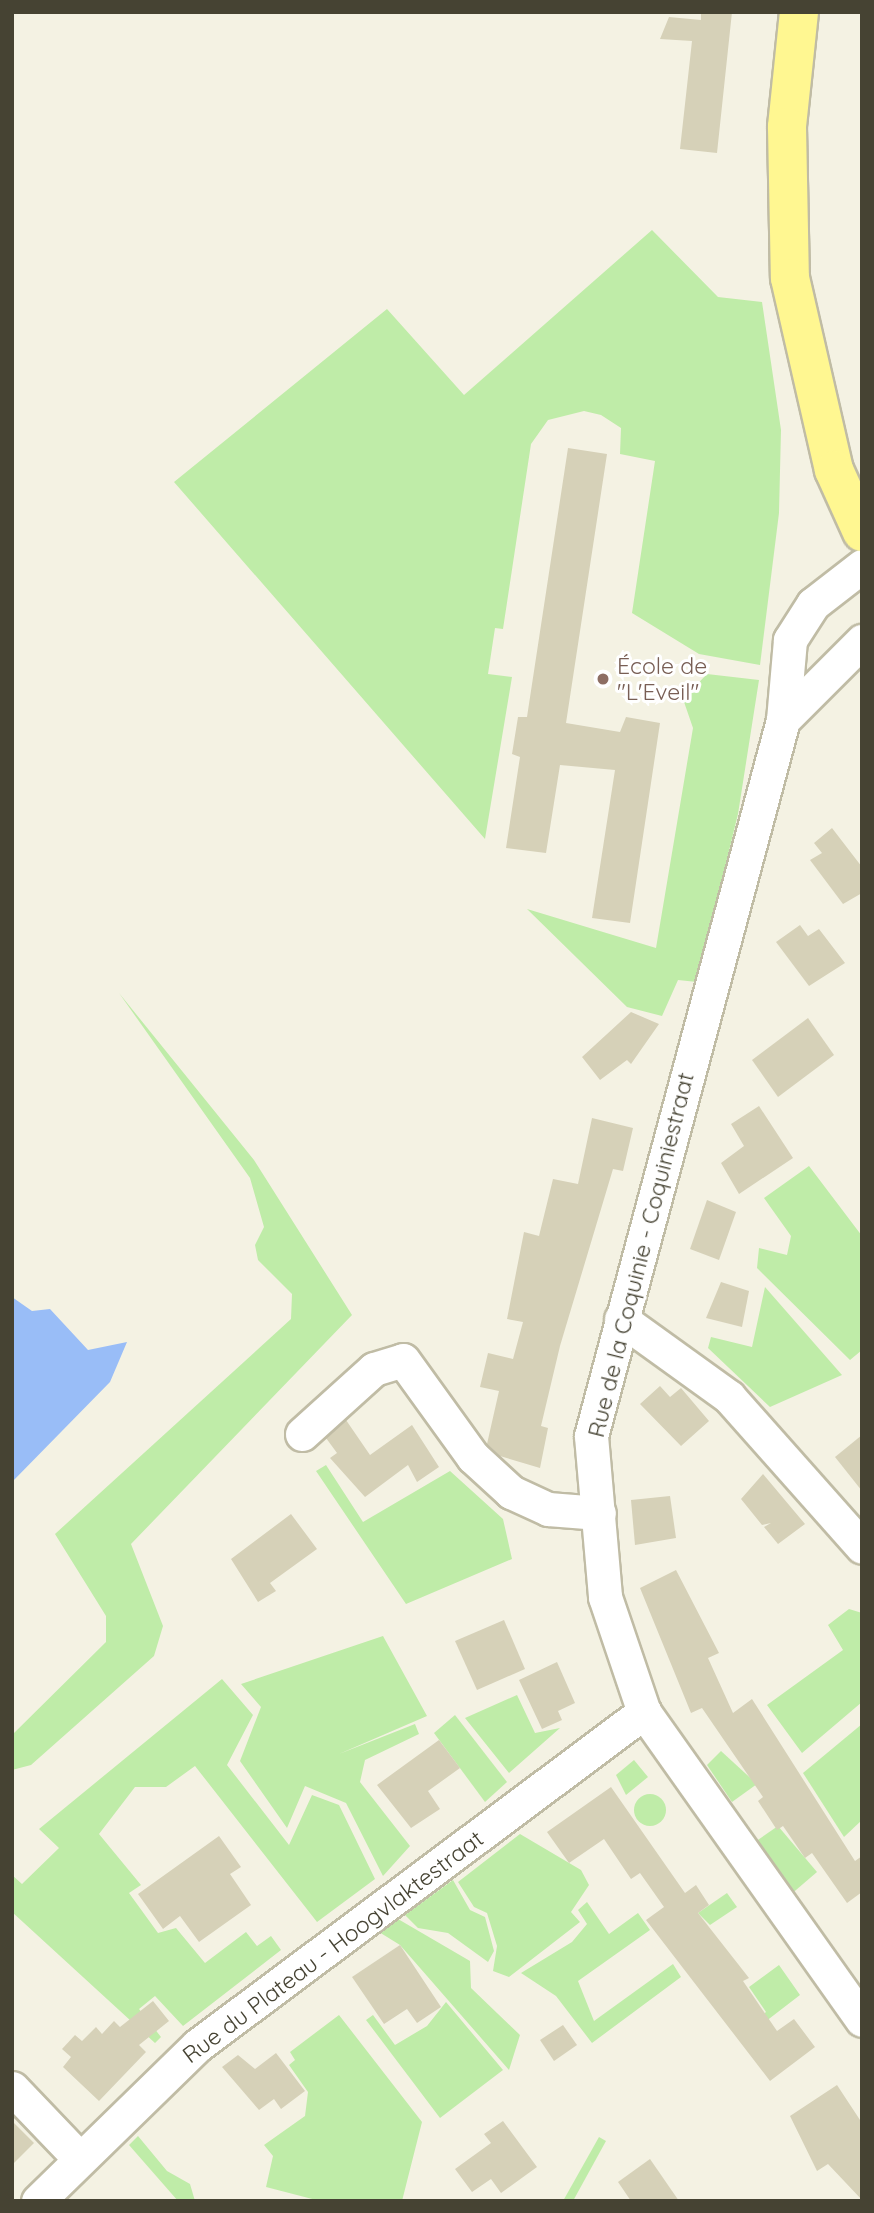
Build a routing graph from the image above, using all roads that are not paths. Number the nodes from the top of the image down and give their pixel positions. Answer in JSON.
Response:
{"nodes":[{"id":1,"x":799,"y":12,"type":"edge"},
{"id":2,"x":862,"y":532,"type":"edge"},
{"id":3,"x":862,"y":566,"type":"edge"},
{"id":4,"x":862,"y":641,"type":"edge"},
{"id":5,"x":783,"y":720,"type":"junction"},
{"id":6,"x":621,"y":1319,"type":"junction"},
{"id":7,"x":302,"y":1434,"type":"dead end"},
{"id":8,"x":599,"y":1513,"type":"junction"},
{"id":9,"x":862,"y":1547,"type":"edge"},
{"id":10,"x":644,"y":1712,"type":"junction"},
{"id":11,"x":862,"y":2020,"type":"edge"},
{"id":12,"x":12,"y":2088,"type":"edge"},
{"id":13,"x":77,"y":2156,"type":"junction"},
{"id":14,"x":38,"y":2201,"type":"edge"}],
"edges":[{"from":1,"to":2,"type":"main road"},
{"from":3,"to":5,"type":"street","name":"Rue de la Coquinie - Coquiniestraat"},
{"from":4,"to":5,"type":"street","name":"Rue de la Coquinie - Coquiniestraat"},
{"from":5,"to":6,"type":"street","name":"Rue de la Coquinie - Coquiniestraat"},
{"from":6,"to":8,"type":"street","name":"Rue de la Coquinie - Coquiniestraat"},
{"from":6,"to":9,"type":"street"},
{"from":7,"to":8,"type":"street"},
{"from":8,"to":10,"type":"street","name":"Rue de la Coquinie - Coquiniestraat"},
{"from":10,"to":11,"type":"street","name":"Rue de la Coquinie - Coquiniestraat"},
{"from":10,"to":13,"type":"street","name":"Rue du Plateau - Hoogvlaktestraat"},
{"from":12,"to":13,"type":"street"},
{"from":13,"to":14,"type":"street","name":"Rue du Plateau - Hoogvlaktestraat"}]}
